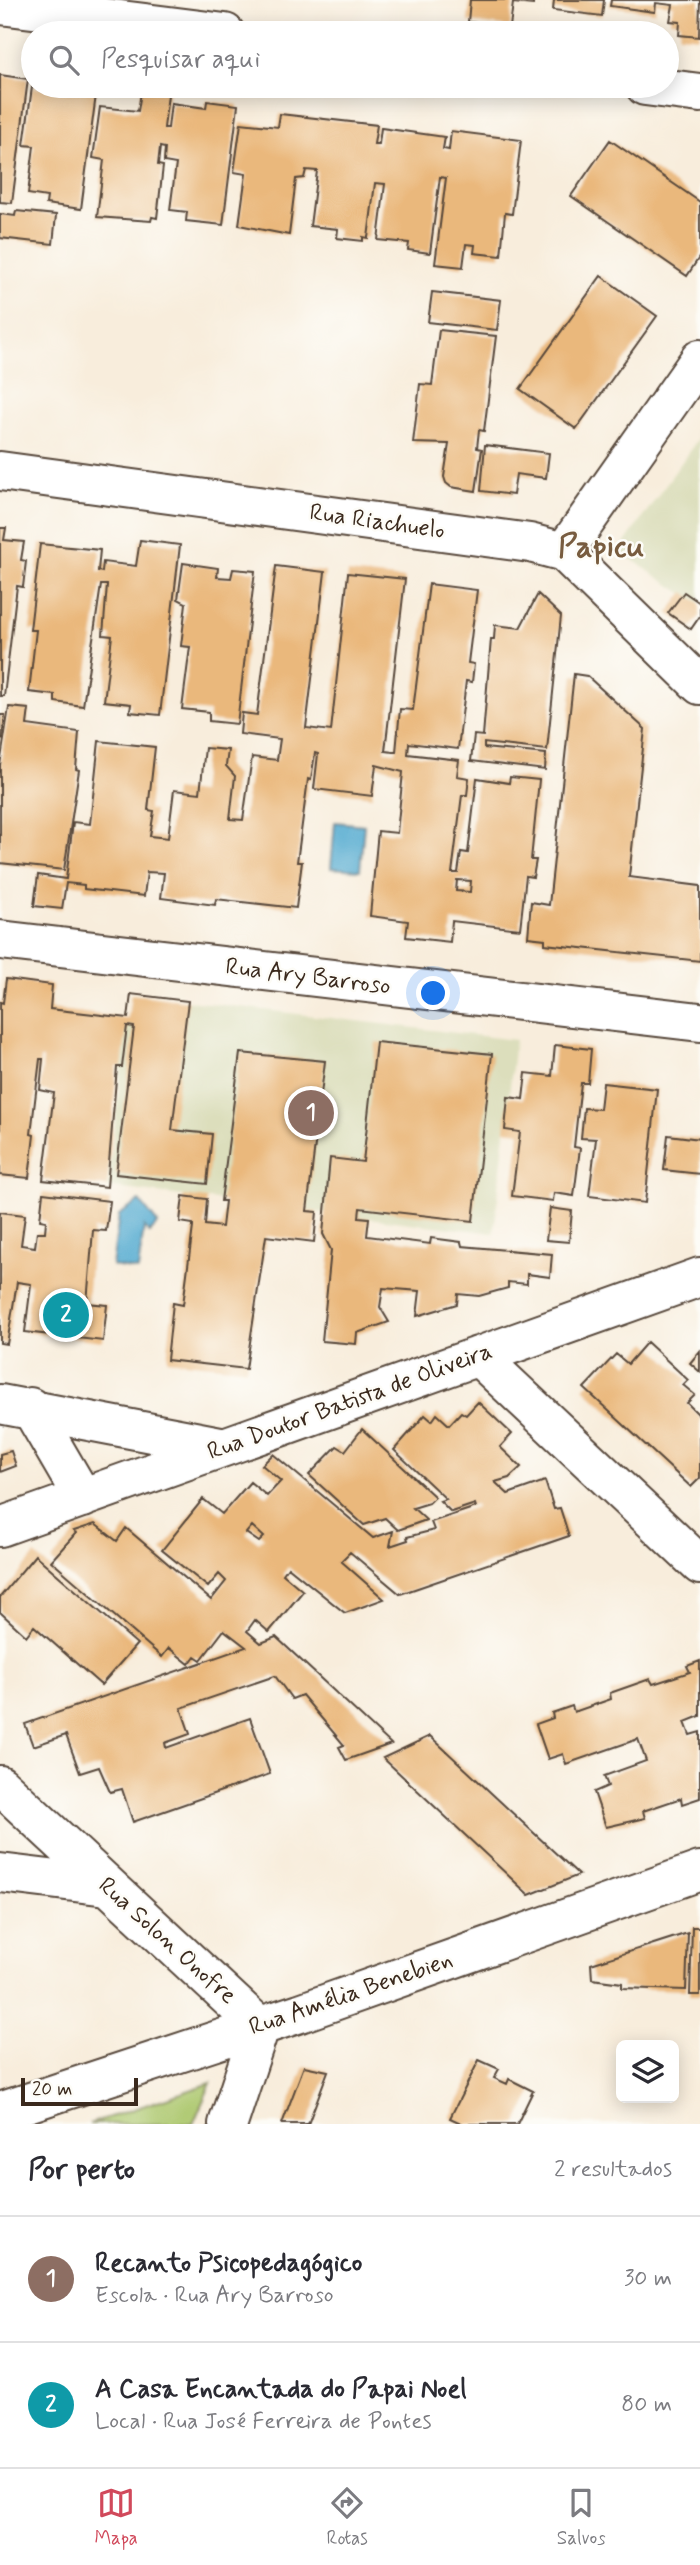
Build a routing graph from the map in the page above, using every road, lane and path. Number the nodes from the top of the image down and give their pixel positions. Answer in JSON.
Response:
{"nodes":[{"id":1,"x":0,"y":5,"type":"edge"},
{"id":2,"x":129,"y":21,"type":"edge"},
{"id":3,"x":679,"y":90,"type":"edge"},
{"id":4,"x":700,"y":93,"type":"edge"},
{"id":5,"x":700,"y":359,"type":"edge"},
{"id":6,"x":0,"y":471,"type":"edge"},
{"id":7,"x":564,"y":552,"type":"junction"},
{"id":8,"x":700,"y":685,"type":"edge"},
{"id":9,"x":0,"y":940,"type":"edge"},
{"id":10,"x":700,"y":1022,"type":"edge"},
{"id":11,"x":700,"y":1277,"type":"edge"},
{"id":12,"x":478,"y":1356,"type":"junction"},
{"id":13,"x":15,"y":1406,"type":"edge"},
{"id":14,"x":226,"y":1447,"type":"junction"},
{"id":15,"x":83,"y":1498,"type":"junction"},
{"id":16,"x":0,"y":1527,"type":"edge"},
{"id":17,"x":700,"y":1564,"type":"edge"},
{"id":18,"x":0,"y":1786,"type":"edge"},
{"id":19,"x":700,"y":1871,"type":"edge"},
{"id":20,"x":0,"y":1873,"type":"edge"},
{"id":21,"x":107,"y":1886,"type":"junction"},
{"id":22,"x":260,"y":2026,"type":"junction"},
{"id":23,"x":0,"y":2112,"type":"edge"},
{"id":24,"x":228,"y":2124,"type":"edge"}],
"edges":[{"from":1,"to":2,"type":"street"},
{"from":3,"to":4,"type":"street"},
{"from":5,"to":7,"type":"street"},
{"from":6,"to":7,"type":"street","name":"Rua Riachuelo"},
{"from":7,"to":8,"type":"street","name":"Rua Riachuelo"},
{"from":9,"to":10,"type":"street","name":"Rua Ary Barroso"},
{"from":11,"to":12,"type":"street","name":"Rua Doutor Batista de Oliveira"},
{"from":12,"to":14,"type":"street","name":"Rua Doutor Batista de Oliveira"},
{"from":12,"to":17,"type":"street"},
{"from":13,"to":14,"type":"street"},
{"from":13,"to":15,"type":"street"},
{"from":14,"to":15,"type":"street","name":"Rua Doutor Batista de Oliveira"},
{"from":15,"to":16,"type":"street","name":"Rua Doutor Batista de Oliveira"},
{"from":18,"to":21,"type":"street","name":"Rua Solon Onofre"},
{"from":19,"to":22,"type":"street","name":"Rua Amélia Benebien"},
{"from":20,"to":21,"type":"street"},
{"from":21,"to":22,"type":"street","name":"Rua Solon Onofre"},
{"from":22,"to":23,"type":"street","name":"Rua Amélia Benebien"},
{"from":22,"to":24,"type":"street"}]}
